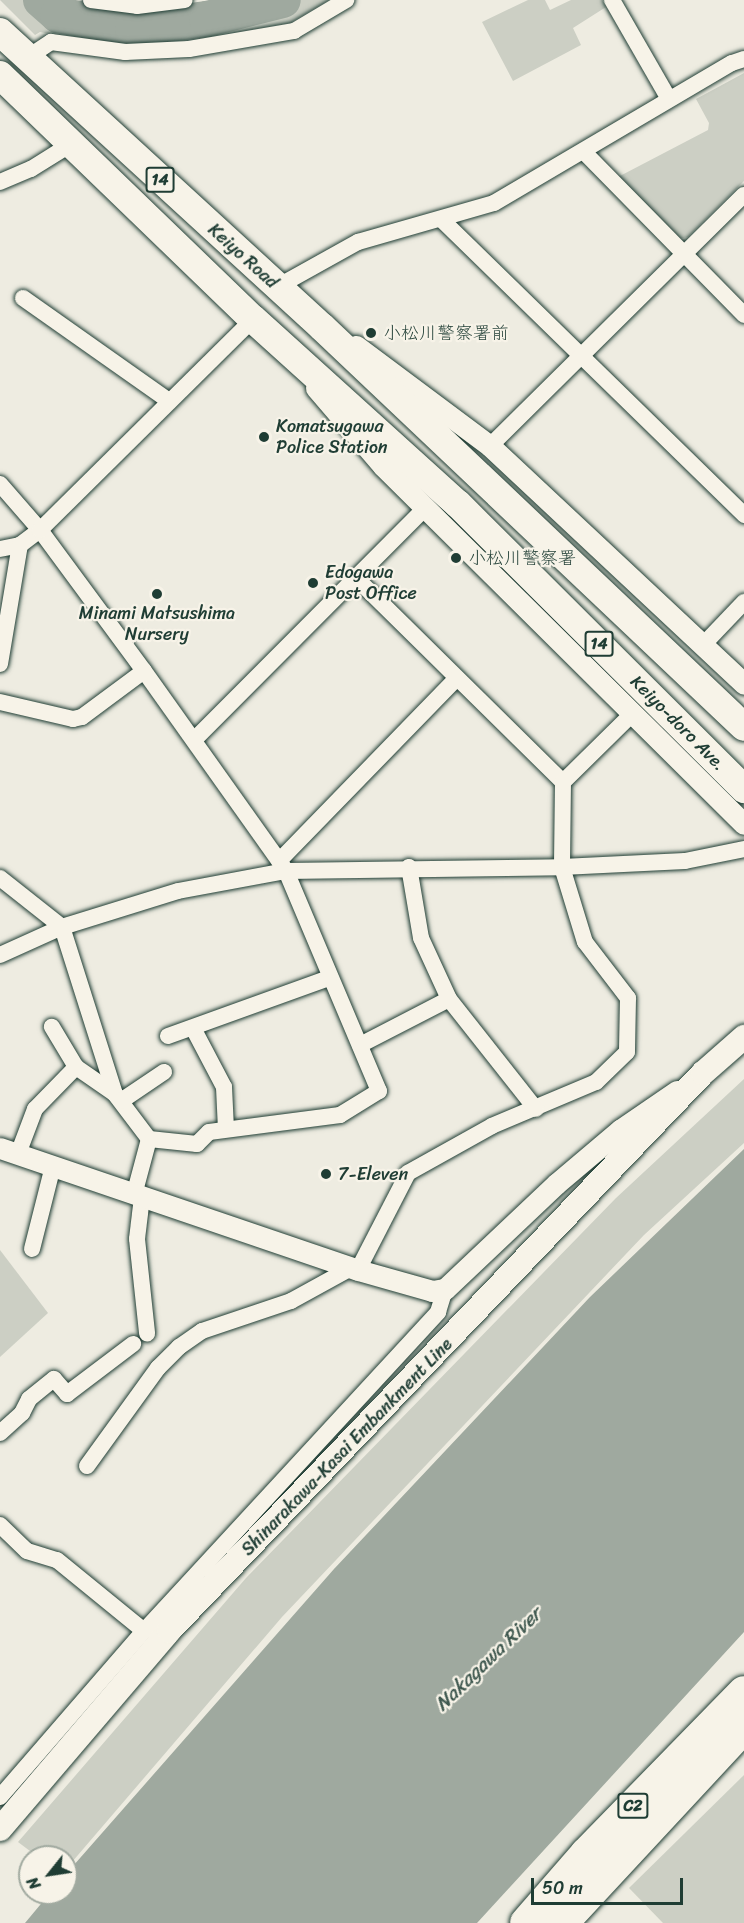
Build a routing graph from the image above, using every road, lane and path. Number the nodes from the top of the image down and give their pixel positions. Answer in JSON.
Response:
{"nodes":[{"id":1,"x":91,"y":0,"type":"edge"},
{"id":2,"x":185,"y":0,"type":"edge"},
{"id":3,"x":346,"y":0,"type":"edge"},
{"id":4,"x":612,"y":0,"type":"edge"},
{"id":5,"x":0,"y":32,"type":"edge"},
{"id":6,"x":27,"y":58,"type":"junction"},
{"id":7,"x":744,"y":59,"type":"edge"},
{"id":8,"x":0,"y":75,"type":"edge"},
{"id":9,"x":669,"y":99,"type":"junction"},
{"id":10,"x":71,"y":144,"type":"junction"},
{"id":11,"x":585,"y":153,"type":"junction"},
{"id":12,"x":0,"y":182,"type":"edge"},
{"id":13,"x":744,"y":195,"type":"edge"},
{"id":14,"x":441,"y":219,"type":"junction"},
{"id":15,"x":684,"y":255,"type":"junction"},
{"id":16,"x":277,"y":286,"type":"junction"},
{"id":17,"x":23,"y":298,"type":"dead end"},
{"id":18,"x":744,"y":315,"type":"edge"},
{"id":19,"x":253,"y":318,"type":"junction"},
{"id":20,"x":322,"y":327,"type":"junction"},
{"id":21,"x":292,"y":353,"type":"junction"},
{"id":22,"x":579,"y":357,"type":"junction"},
{"id":23,"x":169,"y":401,"type":"junction"},
{"id":24,"x":490,"y":446,"type":"junction"},
{"id":25,"x":0,"y":484,"type":"edge"},
{"id":26,"x":425,"y":507,"type":"junction"},
{"id":27,"x":744,"y":515,"type":"edge"},
{"id":28,"x":40,"y":530,"type":"junction"},
{"id":29,"x":20,"y":545,"type":"junction"},
{"id":30,"x":0,"y":549,"type":"edge"},
{"id":31,"x":357,"y":579,"type":"junction"},
{"id":32,"x":744,"y":602,"type":"edge"},
{"id":33,"x":704,"y":644,"type":"junction"},
{"id":34,"x":0,"y":664,"type":"edge"},
{"id":35,"x":144,"y":671,"type":"junction"},
{"id":36,"x":457,"y":678,"type":"junction"},
{"id":37,"x":744,"y":684,"type":"edge"},
{"id":38,"x":0,"y":702,"type":"edge"},
{"id":39,"x":633,"y":713,"type":"junction"},
{"id":40,"x":744,"y":727,"type":"edge"},
{"id":41,"x":194,"y":740,"type":"junction"},
{"id":42,"x":563,"y":782,"type":"junction"},
{"id":43,"x":742,"y":786,"type":"edge"},
{"id":44,"x":744,"y":824,"type":"edge"},
{"id":45,"x":744,"y":849,"type":"edge"},
{"id":46,"x":283,"y":866,"type":"junction"},
{"id":47,"x":410,"y":867,"type":"junction"},
{"id":48,"x":562,"y":867,"type":"junction"},
{"id":49,"x":0,"y":878,"type":"edge"},
{"id":50,"x":62,"y":927,"type":"junction"},
{"id":51,"x":0,"y":955,"type":"edge"},
{"id":52,"x":328,"y":978,"type":"junction"},
{"id":53,"x":449,"y":999,"type":"junction"},
{"id":54,"x":52,"y":1027,"type":"dead end"},
{"id":55,"x":193,"y":1028,"type":"junction"},
{"id":56,"x":168,"y":1036,"type":"dead end"},
{"id":57,"x":744,"y":1037,"type":"edge"},
{"id":58,"x":360,"y":1045,"type":"junction"},
{"id":59,"x":76,"y":1067,"type":"junction"},
{"id":60,"x":164,"y":1072,"type":"dead end"},
{"id":61,"x":703,"y":1073,"type":"junction"},
{"id":62,"x":118,"y":1097,"type":"junction"},
{"id":63,"x":536,"y":1109,"type":"junction"},
{"id":64,"x":226,"y":1129,"type":"junction"},
{"id":65,"x":149,"y":1139,"type":"junction"},
{"id":66,"x":9,"y":1151,"type":"edge"},
{"id":67,"x":53,"y":1166,"type":"junction"},
{"id":68,"x":138,"y":1196,"type":"junction"},
{"id":69,"x":32,"y":1249,"type":"dead end"},
{"id":70,"x":354,"y":1269,"type":"junction"},
{"id":71,"x":445,"y":1289,"type":"junction"},
{"id":72,"x":147,"y":1333,"type":"dead end"},
{"id":73,"x":133,"y":1344,"type":"dead end"},
{"id":74,"x":0,"y":1433,"type":"edge"},
{"id":75,"x":87,"y":1466,"type":"dead end"},
{"id":76,"x":0,"y":1525,"type":"edge"},
{"id":77,"x":144,"y":1631,"type":"junction"},
{"id":78,"x":744,"y":1692,"type":"edge"},
{"id":79,"x":744,"y":1727,"type":"edge"},
{"id":80,"x":0,"y":1797,"type":"edge"},
{"id":81,"x":0,"y":1829,"type":"edge"},
{"id":82,"x":526,"y":1923,"type":"edge"},
{"id":83,"x":562,"y":1923,"type":"edge"}],
"edges":[{"from":1,"to":2,"type":"street"},
{"from":3,"to":6,"type":"street"},
{"from":4,"to":9,"type":"street"},
{"from":5,"to":6,"type":"highway","name":"Keiyo Road","number":"14"},
{"from":6,"to":16,"type":"highway","name":"Keiyo Road","number":"14"},
{"from":7,"to":9,"type":"street"},
{"from":8,"to":10,"type":"highway","name":"Keiyo Road","number":"14"},
{"from":9,"to":11,"type":"street"},
{"from":10,"to":12,"type":"street"},
{"from":10,"to":19,"type":"highway","name":"Keiyo Road","number":"14"},
{"from":11,"to":14,"type":"street"},
{"from":11,"to":15,"type":"street"},
{"from":13,"to":15,"type":"street"},
{"from":14,"to":16,"type":"street"},
{"from":14,"to":22,"type":"street"},
{"from":15,"to":18,"type":"street"},
{"from":15,"to":22,"type":"street"},
{"from":16,"to":20,"type":"highway","name":"Keiyo Road","number":"14"},
{"from":17,"to":23,"type":"street"},
{"from":19,"to":21,"type":"highway","name":"Keiyo Road","number":"14"},
{"from":19,"to":23,"type":"street"},
{"from":20,"to":24,"type":"street"},
{"from":20,"to":40,"type":"highway","name":"Keiyo Road","number":"14"},
{"from":21,"to":26,"type":"street"},
{"from":21,"to":43,"type":"highway","name":"Keiyo Road","number":"14"},
{"from":22,"to":24,"type":"street"},
{"from":22,"to":27,"type":"street"},
{"from":23,"to":28,"type":"street"},
{"from":24,"to":33,"type":"street"},
{"from":25,"to":28,"type":"street"},
{"from":26,"to":31,"type":"street"},
{"from":26,"to":39,"type":"street"},
{"from":28,"to":29,"type":"street"},
{"from":28,"to":35,"type":"street"},
{"from":29,"to":30,"type":"street"},
{"from":29,"to":34,"type":"street"},
{"from":31,"to":36,"type":"street"},
{"from":31,"to":41,"type":"street"},
{"from":32,"to":33,"type":"street"},
{"from":33,"to":37,"type":"street"},
{"from":35,"to":38,"type":"street"},
{"from":35,"to":41,"type":"street"},
{"from":36,"to":42,"type":"street"},
{"from":36,"to":46,"type":"street"},
{"from":39,"to":42,"type":"street"},
{"from":39,"to":44,"type":"street"},
{"from":41,"to":46,"type":"street"},
{"from":42,"to":48,"type":"street"},
{"from":45,"to":48,"type":"street"},
{"from":46,"to":47,"type":"street"},
{"from":46,"to":50,"type":"street"},
{"from":46,"to":52,"type":"street"},
{"from":47,"to":48,"type":"street"},
{"from":47,"to":53,"type":"street"},
{"from":48,"to":63,"type":"street"},
{"from":49,"to":50,"type":"street"},
{"from":50,"to":51,"type":"street"},
{"from":50,"to":62,"type":"street"},
{"from":52,"to":55,"type":"street"},
{"from":52,"to":58,"type":"street"},
{"from":53,"to":58,"type":"street"},
{"from":53,"to":63,"type":"street"},
{"from":54,"to":59,"type":"street"},
{"from":55,"to":56,"type":"street"},
{"from":55,"to":64,"type":"street"},
{"from":57,"to":61,"type":"main road","name":"Shinarakawa-Kasai Embankment Line"},
{"from":58,"to":64,"type":"street"},
{"from":59,"to":62,"type":"street"},
{"from":59,"to":66,"type":"street"},
{"from":60,"to":62,"type":"street"},
{"from":61,"to":71,"type":"street"},
{"from":61,"to":81,"type":"main road","name":"Shinarakawa-Kasai Embankment Line"},
{"from":62,"to":65,"type":"street"},
{"from":63,"to":70,"type":"street"},
{"from":64,"to":65,"type":"street"},
{"from":65,"to":68,"type":"street"},
{"from":66,"to":67,"type":"street"},
{"from":67,"to":68,"type":"street"},
{"from":67,"to":69,"type":"street"},
{"from":68,"to":70,"type":"street"},
{"from":68,"to":72,"type":"street"},
{"from":70,"to":71,"type":"street"},
{"from":70,"to":75,"type":"street"},
{"from":71,"to":77,"type":"street"},
{"from":73,"to":74,"type":"street"},
{"from":76,"to":77,"type":"street"},
{"from":77,"to":80,"type":"street"},
{"from":78,"to":82,"type":"highway","number":"C2"},
{"from":79,"to":83,"type":"highway","number":"C2"}]}
